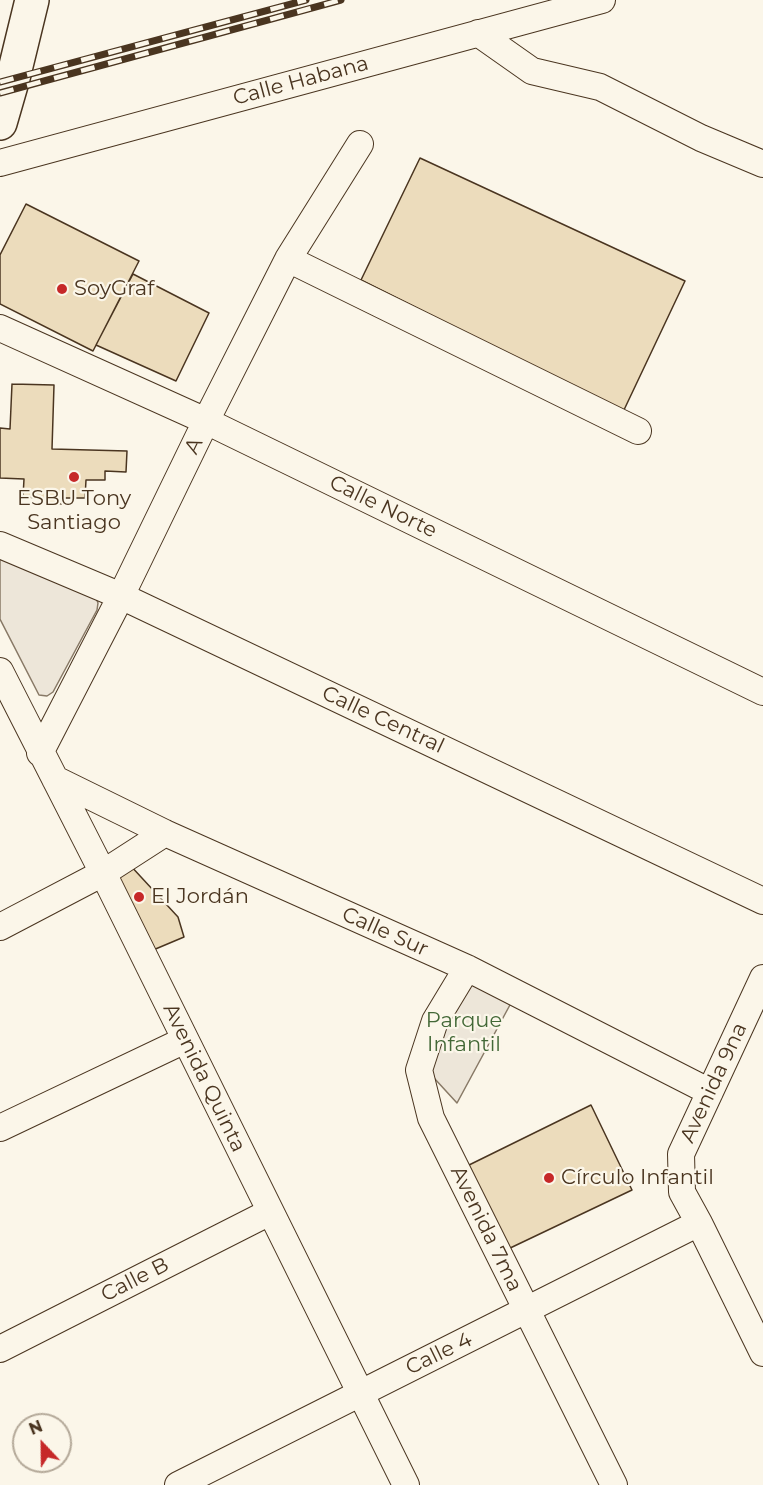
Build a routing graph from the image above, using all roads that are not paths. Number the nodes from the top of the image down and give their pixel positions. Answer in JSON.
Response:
{"nodes":[{"id":1,"x":32,"y":0,"type":"edge"},
{"id":2,"x":602,"y":0,"type":"edge"},
{"id":3,"x":478,"y":33,"type":"junction"},
{"id":4,"x":11,"y":38,"type":"edge"},
{"id":5,"x":0,"y":123,"type":"edge"},
{"id":6,"x":360,"y":144,"type":"dead end"},
{"id":7,"x":0,"y":163,"type":"edge"},
{"id":8,"x":763,"y":164,"type":"edge"},
{"id":9,"x":288,"y":259,"type":"junction"},
{"id":10,"x":0,"y":328,"type":"edge"},
{"id":11,"x":206,"y":421,"type":"junction"},
{"id":12,"x":638,"y":431,"type":"dead end"},
{"id":13,"x":0,"y":545,"type":"edge"},
{"id":14,"x":121,"y":596,"type":"junction"},
{"id":15,"x":0,"y":671,"type":"edge"},
{"id":16,"x":763,"y":692,"type":"edge"},
{"id":17,"x":40,"y":753,"type":"junction"},
{"id":18,"x":55,"y":779,"type":"junction"},
{"id":19,"x":165,"y":833,"type":"junction"},
{"id":20,"x":103,"y":873,"type":"junction"},
{"id":21,"x":763,"y":901,"type":"edge"},
{"id":22,"x":0,"y":927,"type":"edge"},
{"id":23,"x":467,"y":969,"type":"junction"},
{"id":24,"x":763,"y":978,"type":"edge"},
{"id":25,"x":185,"y":1040,"type":"junction"},
{"id":26,"x":710,"y":1092,"type":"junction"},
{"id":27,"x":0,"y":1128,"type":"edge"},
{"id":28,"x":270,"y":1212,"type":"junction"},
{"id":29,"x":699,"y":1222,"type":"junction"},
{"id":30,"x":526,"y":1311,"type":"junction"},
{"id":31,"x":762,"y":1346,"type":"edge"},
{"id":32,"x":0,"y":1349,"type":"edge"},
{"id":33,"x":361,"y":1392,"type":"junction"},
{"id":34,"x":178,"y":1485,"type":"edge"},
{"id":35,"x":406,"y":1485,"type":"edge"},
{"id":36,"x":614,"y":1485,"type":"edge"}],
"edges":[{"from":1,"to":4,"type":"main road"},
{"from":2,"to":3,"type":"street","name":"Calle Habana"},
{"from":3,"to":7,"type":"street","name":"Calle Habana"},
{"from":3,"to":8,"type":"street"},
{"from":4,"to":5,"type":"main road"},
{"from":6,"to":9,"type":"street","name":"A"},
{"from":9,"to":11,"type":"street","name":"A"},
{"from":9,"to":12,"type":"street"},
{"from":10,"to":11,"type":"street","name":"Calle Norte"},
{"from":11,"to":14,"type":"street","name":"A"},
{"from":11,"to":16,"type":"street","name":"Calle Norte"},
{"from":13,"to":14,"type":"street","name":"Calle Central"},
{"from":14,"to":17,"type":"street","name":"A"},
{"from":14,"to":21,"type":"street","name":"Calle Central"},
{"from":15,"to":17,"type":"street","name":"Avenida Quinta"},
{"from":17,"to":18,"type":"street","name":"Avenida Quinta"},
{"from":18,"to":19,"type":"street","name":"Calle Sur"},
{"from":18,"to":20,"type":"street","name":"Avenida Quinta"},
{"from":19,"to":20,"type":"street"},
{"from":19,"to":23,"type":"street","name":"Calle Sur"},
{"from":20,"to":22,"type":"street"},
{"from":20,"to":25,"type":"street","name":"Avenida Quinta"},
{"from":23,"to":26,"type":"street","name":"Calle Sur"},
{"from":23,"to":30,"type":"street","name":"Avenida 7ma"},
{"from":24,"to":26,"type":"street","name":"Avenida 9na"},
{"from":25,"to":27,"type":"street"},
{"from":25,"to":28,"type":"street","name":"Avenida Quinta"},
{"from":26,"to":29,"type":"street","name":"Avenida 9na"},
{"from":28,"to":32,"type":"street","name":"Calle B"},
{"from":28,"to":33,"type":"street","name":"Avenida Quinta"},
{"from":29,"to":30,"type":"street","name":"Calle 4"},
{"from":29,"to":31,"type":"street","name":"Avenida 9na"},
{"from":30,"to":33,"type":"street","name":"Calle 4"},
{"from":30,"to":36,"type":"street","name":"Avenida 7ma"},
{"from":33,"to":34,"type":"street","name":"Calle 4"},
{"from":33,"to":35,"type":"street","name":"Avenida Quinta"}]}
